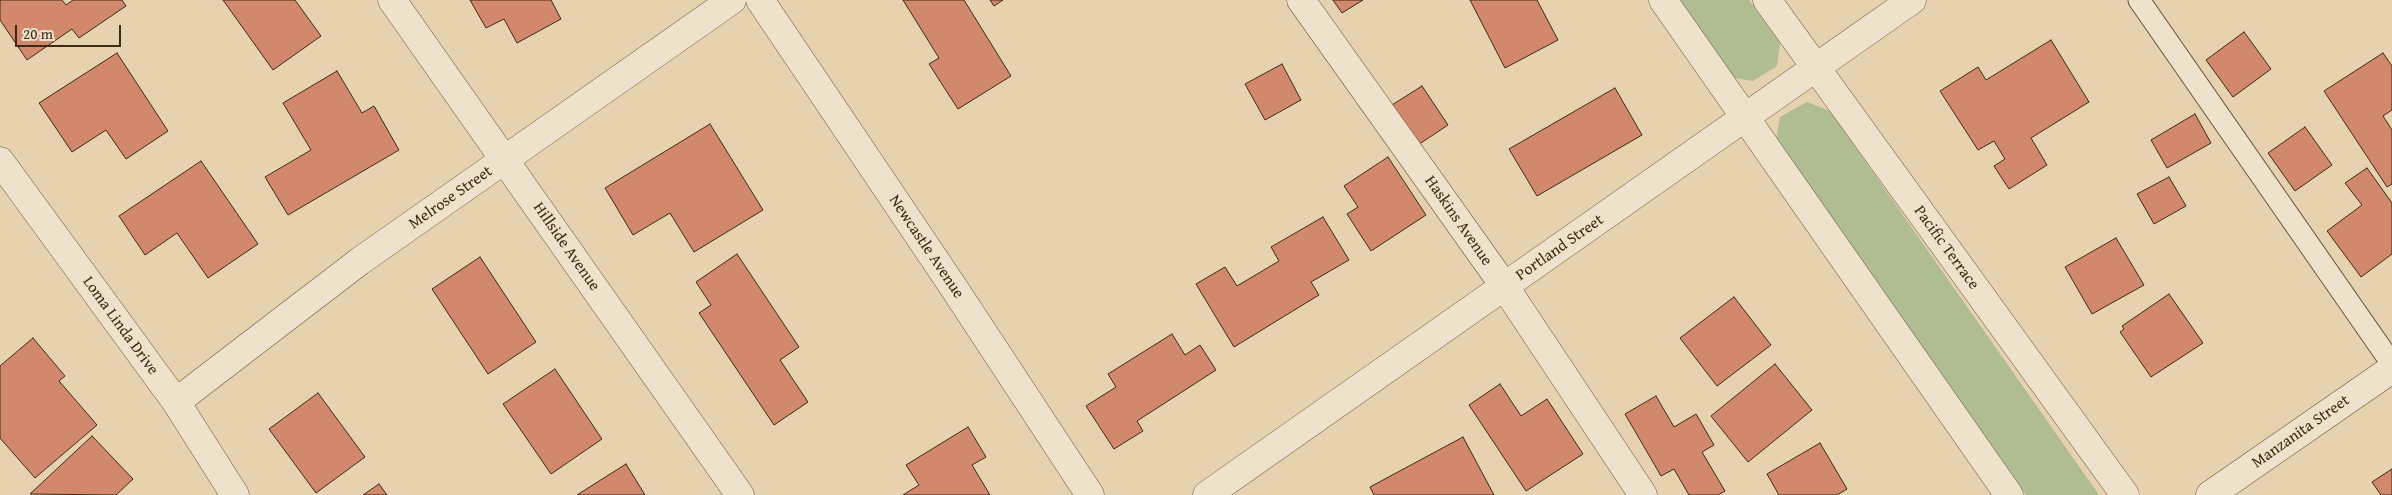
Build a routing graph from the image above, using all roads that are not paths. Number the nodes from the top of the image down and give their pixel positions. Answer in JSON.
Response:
{"nodes":[{"id":1,"x":392,"y":0,"type":"edge"},
{"id":2,"x":732,"y":0,"type":"edge"},
{"id":3,"x":760,"y":0,"type":"edge"},
{"id":4,"x":1301,"y":0,"type":"edge"},
{"id":5,"x":1663,"y":0,"type":"edge"},
{"id":6,"x":1767,"y":0,"type":"edge"},
{"id":7,"x":1912,"y":0,"type":"edge"},
{"id":8,"x":2139,"y":0,"type":"edge"},
{"id":9,"x":1817,"y":68,"type":"junction"},
{"id":10,"x":1746,"y":118,"type":"junction"},
{"id":11,"x":505,"y":160,"type":"junction"},
{"id":12,"x":0,"y":161,"type":"edge"},
{"id":13,"x":1505,"y":287,"type":"junction"},
{"id":14,"x":2392,"y":364,"type":"edge"},
{"id":15,"x":2392,"y":369,"type":"edge"},
{"id":16,"x":176,"y":402,"type":"junction"},
{"id":17,"x":235,"y":495,"type":"edge"},
{"id":18,"x":740,"y":495,"type":"edge"},
{"id":19,"x":1090,"y":495,"type":"edge"},
{"id":20,"x":1207,"y":495,"type":"edge"},
{"id":21,"x":1643,"y":495,"type":"edge"},
{"id":22,"x":2009,"y":495,"type":"edge"},
{"id":23,"x":2125,"y":495,"type":"edge"},
{"id":24,"x":2210,"y":495,"type":"edge"}],
"edges":[{"from":1,"to":11,"type":"street","name":"Hillside Avenue"},
{"from":2,"to":11,"type":"street","name":"Melrose Street"},
{"from":3,"to":19,"type":"street","name":"Newcastle Avenue"},
{"from":4,"to":13,"type":"street","name":"Haskins Avenue"},
{"from":5,"to":10,"type":"street"},
{"from":6,"to":9,"type":"street","name":"Pacific Terrace"},
{"from":7,"to":9,"type":"street","name":"Portland Street"},
{"from":8,"to":14,"type":"lane"},
{"from":9,"to":10,"type":"street","name":"Portland Street"},
{"from":9,"to":23,"type":"street","name":"Pacific Terrace"},
{"from":10,"to":13,"type":"street","name":"Portland Street"},
{"from":10,"to":22,"type":"street"},
{"from":11,"to":16,"type":"street","name":"Melrose Street"},
{"from":11,"to":18,"type":"street","name":"Hillside Avenue"},
{"from":12,"to":16,"type":"street","name":"Loma Linda Drive"},
{"from":13,"to":20,"type":"street","name":"Portland Street"},
{"from":13,"to":21,"type":"street","name":"Haskins Avenue"},
{"from":15,"to":24,"type":"street","name":"Manzanita Street"},
{"from":16,"to":17,"type":"street","name":"Loma Linda Drive"}]}
